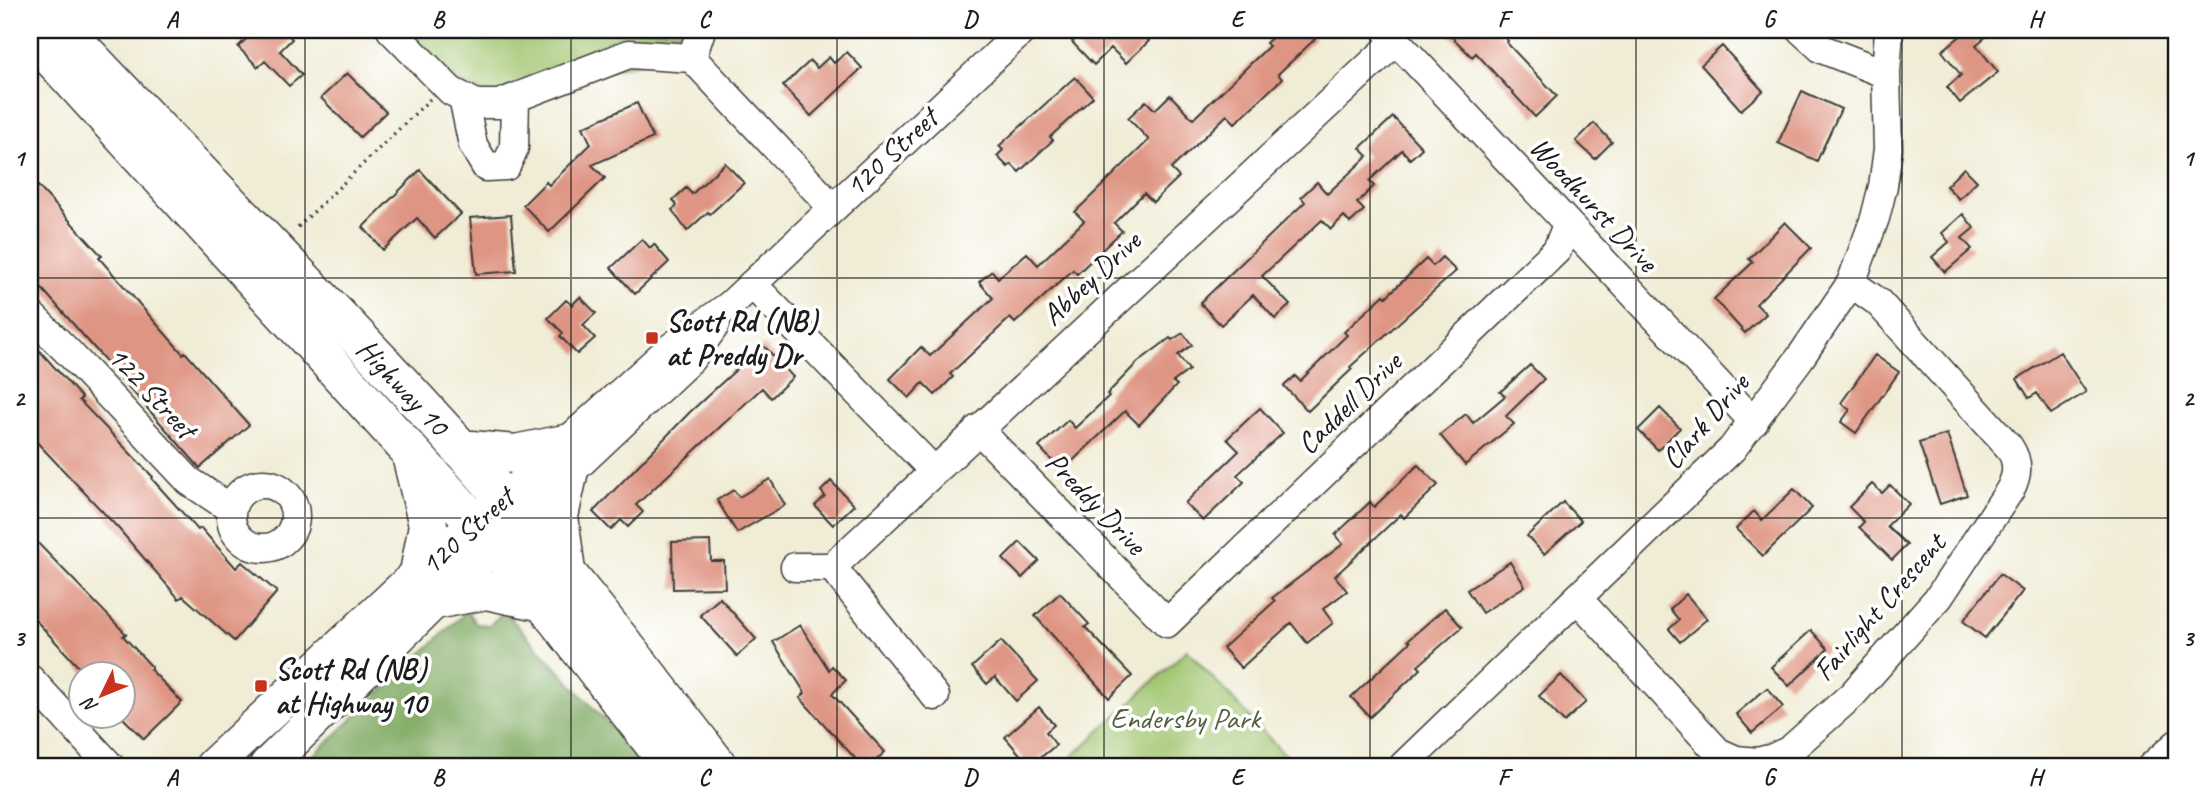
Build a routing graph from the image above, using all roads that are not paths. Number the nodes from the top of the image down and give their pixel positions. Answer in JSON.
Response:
{"nodes":[{"id":1,"x":64,"y":30,"type":"edge"},
{"id":2,"x":391,"y":30,"type":"edge"},
{"id":3,"x":701,"y":30,"type":"edge"},
{"id":4,"x":1023,"y":30,"type":"edge"},
{"id":5,"x":1801,"y":30,"type":"edge"},
{"id":6,"x":1889,"y":30,"type":"edge"},
{"id":7,"x":30,"y":34,"type":"edge"},
{"id":8,"x":1392,"y":35,"type":"edge"},
{"id":9,"x":692,"y":58,"type":"junction"},
{"id":10,"x":1885,"y":74,"type":"junction"},
{"id":11,"x":454,"y":91,"type":"junction"},
{"id":12,"x":515,"y":98,"type":"junction"},
{"id":13,"x":832,"y":207,"type":"junction"},
{"id":14,"x":1567,"y":225,"type":"junction"},
{"id":15,"x":1851,"y":283,"type":"junction"},
{"id":16,"x":752,"y":284,"type":"junction"},
{"id":17,"x":30,"y":314,"type":"edge"},
{"id":18,"x":1754,"y":422,"type":"junction"},
{"id":19,"x":978,"y":429,"type":"junction"},
{"id":20,"x":410,"y":449,"type":"junction"},
{"id":21,"x":460,"y":449,"type":"junction"},
{"id":22,"x":566,"y":460,"type":"junction"},
{"id":23,"x":933,"y":470,"type":"junction"},
{"id":24,"x":230,"y":509,"type":"dead end"},
{"id":25,"x":512,"y":509,"type":"junction"},
{"id":26,"x":484,"y":534,"type":"junction"},
{"id":27,"x":832,"y":566,"type":"junction"},
{"id":28,"x":795,"y":567,"type":"dead end"},
{"id":29,"x":566,"y":572,"type":"junction"},
{"id":30,"x":427,"y":586,"type":"junction"},
{"id":31,"x":1578,"y":598,"type":"junction"},
{"id":32,"x":542,"y":602,"type":"junction"},
{"id":33,"x":1167,"y":623,"type":"joint"},
{"id":34,"x":30,"y":679,"type":"edge"},
{"id":35,"x":934,"y":696,"type":"dead end"},
{"id":36,"x":2177,"y":744,"type":"edge"},
{"id":37,"x":110,"y":766,"type":"edge"},
{"id":38,"x":213,"y":766,"type":"edge"},
{"id":39,"x":268,"y":766,"type":"edge"},
{"id":40,"x":671,"y":766,"type":"edge"},
{"id":41,"x":718,"y":766,"type":"edge"},
{"id":42,"x":1403,"y":766,"type":"edge"},
{"id":43,"x":2152,"y":766,"type":"edge"}],
"edges":[{"from":1,"to":21,"type":"highway","name":"Highway 10"},
{"from":2,"to":11,"type":"street"},
{"from":3,"to":9,"type":"street"},
{"from":4,"to":13,"type":"street","name":"120 Street"},
{"from":5,"to":10,"type":"street"},
{"from":6,"to":10,"type":"street","name":"Clark Drive"},
{"from":7,"to":20,"type":"highway","name":"Highway 10"},
{"from":8,"to":14,"type":"street","name":"Woodhurst Drive"},
{"from":8,"to":19,"type":"street","name":"Abbey Drive"},
{"from":9,"to":12,"type":"street"},
{"from":9,"to":13,"type":"street"},
{"from":10,"to":15,"type":"street","name":"Clark Drive"},
{"from":11,"to":12,"type":"street"},
{"from":11,"to":12,"type":"street"},
{"from":13,"to":16,"type":"street","name":"120 Street"},
{"from":14,"to":18,"type":"street","name":"Woodhurst Drive"},
{"from":14,"to":33,"type":"street","name":"Caddell Drive"},
{"from":15,"to":18,"type":"street","name":"Clark Drive"},
{"from":15,"to":31,"type":"street","name":"Fairlight Crescent"},
{"from":16,"to":22,"type":"street","name":"120 Street"},
{"from":16,"to":23,"type":"street"},
{"from":17,"to":24,"type":"street","name":"122 Street"},
{"from":18,"to":31,"type":"street","name":"Clark Drive"},
{"from":19,"to":23,"type":"street","name":"Abbey Drive"},
{"from":19,"to":33,"type":"street","name":"Preddy Drive"},
{"from":20,"to":26,"type":"highway","name":"Highway 10"},
{"from":20,"to":30,"type":"highway"},
{"from":21,"to":22,"type":"highway"},
{"from":21,"to":25,"type":"highway","name":"Highway 10"},
{"from":22,"to":25,"type":"street","name":"120 Street"},
{"from":22,"to":29,"type":"highway"},
{"from":23,"to":27,"type":"street","name":"Abbey Drive"},
{"from":25,"to":26,"type":"main road","name":"120 Street"},
{"from":25,"to":29,"type":"highway","name":"Highway 10"},
{"from":26,"to":30,"type":"main road","name":"120 Street"},
{"from":26,"to":32,"type":"highway","name":"Highway 10"},
{"from":27,"to":28,"type":"street"},
{"from":27,"to":35,"type":"street"},
{"from":29,"to":41,"type":"highway","name":"Highway 10"},
{"from":30,"to":32,"type":"highway"},
{"from":30,"to":38,"type":"main road","name":"120 Street"},
{"from":30,"to":39,"type":"main road","name":"120 Street"},
{"from":31,"to":42,"type":"street","name":"Clark Drive"},
{"from":32,"to":40,"type":"highway","name":"Highway 10"},
{"from":34,"to":37,"type":"street"},
{"from":36,"to":43,"type":"street"}]}
